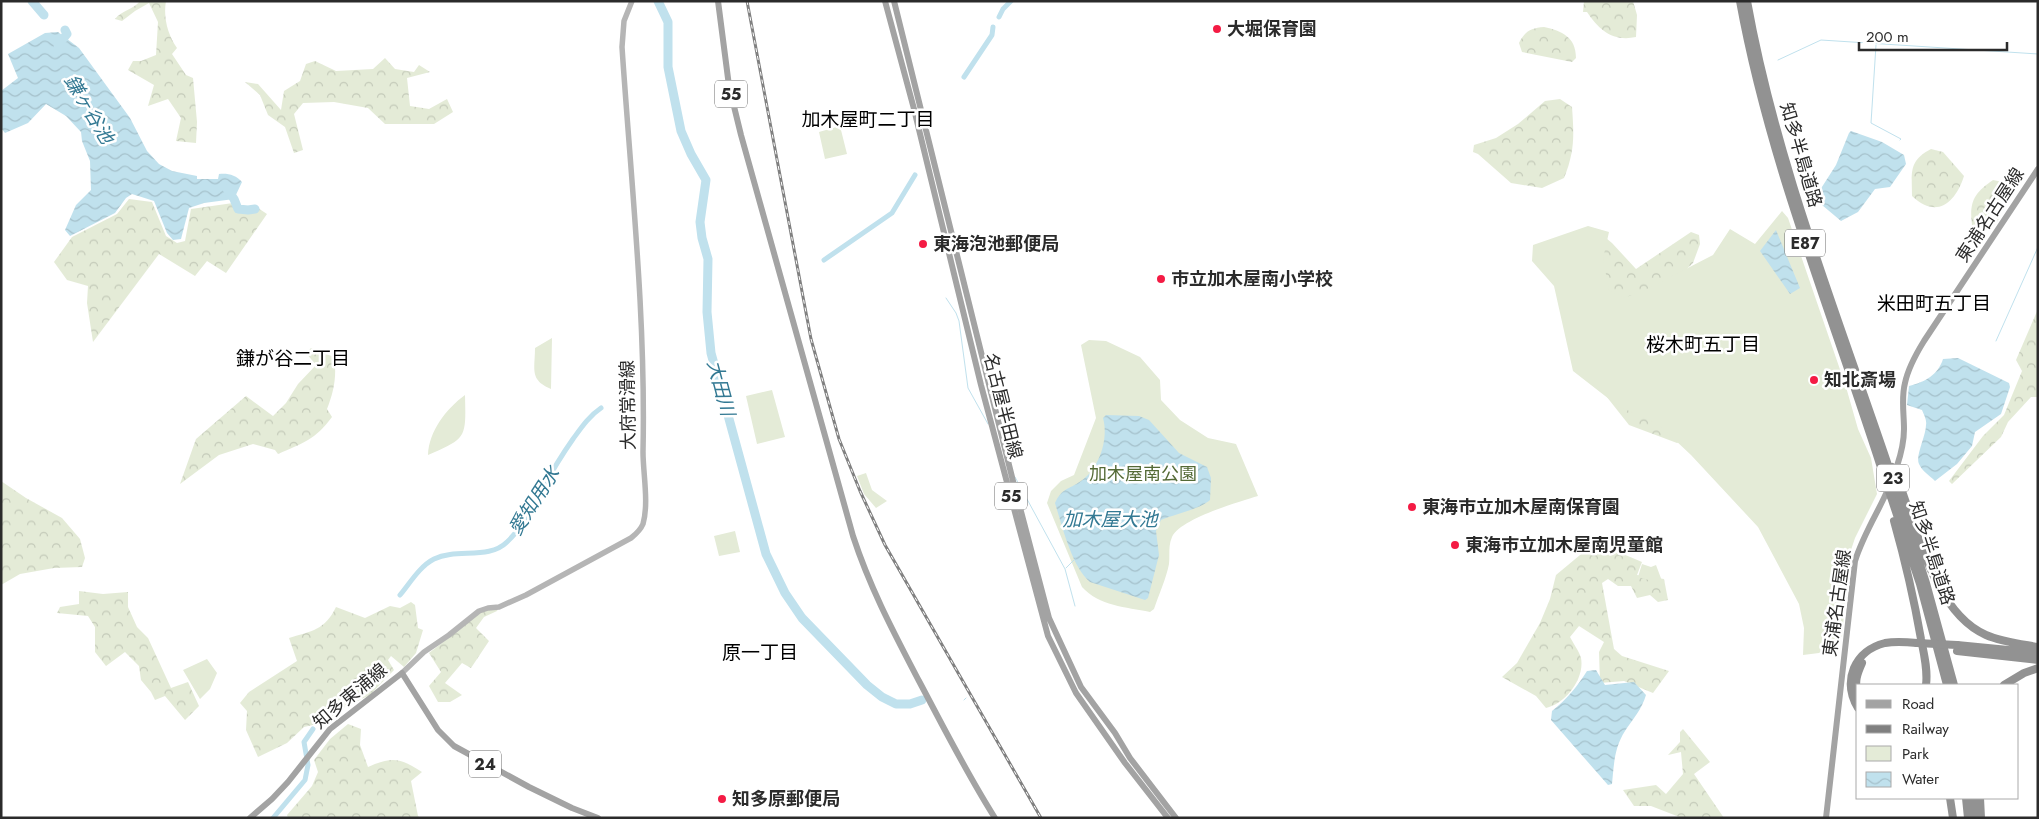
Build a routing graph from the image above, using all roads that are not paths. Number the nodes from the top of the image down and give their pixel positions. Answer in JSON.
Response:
{"nodes":[{"id":1,"x":632,"y":1,"type":"edge"},
{"id":2,"x":718,"y":1,"type":"edge"},
{"id":3,"x":885,"y":1,"type":"edge"},
{"id":4,"x":894,"y":1,"type":"edge"},
{"id":5,"x":1740,"y":1,"type":"edge"},
{"id":6,"x":1747,"y":1,"type":"edge"},
{"id":7,"x":2038,"y":169,"type":"edge"},
{"id":8,"x":1897,"y":485,"type":"junction"},
{"id":9,"x":1892,"y":500,"type":"junction"},
{"id":10,"x":1918,"y":645,"type":"junction"},
{"id":11,"x":2038,"y":647,"type":"edge"},
{"id":12,"x":1957,"y":648,"type":"junction"},
{"id":13,"x":2038,"y":653,"type":"edge"},
{"id":14,"x":2038,"y":660,"type":"edge"},
{"id":15,"x":2038,"y":668,"type":"edge"},
{"id":16,"x":402,"y":673,"type":"junction"},
{"id":17,"x":1856,"y":684,"type":"edge"},
{"id":18,"x":1926,"y":684,"type":"edge"},
{"id":19,"x":1947,"y":684,"type":"edge"},
{"id":20,"x":1954,"y":684,"type":"edge"},
{"id":21,"x":2006,"y":684,"type":"edge"},
{"id":22,"x":1856,"y":704,"type":"edge"},
{"id":23,"x":1950,"y":799,"type":"edge"},
{"id":24,"x":1966,"y":799,"type":"edge"},
{"id":25,"x":1973,"y":799,"type":"edge"},
{"id":26,"x":1980,"y":799,"type":"edge"},
{"id":27,"x":250,"y":818,"type":"edge"},
{"id":28,"x":598,"y":818,"type":"edge"},
{"id":29,"x":995,"y":818,"type":"edge"},
{"id":30,"x":1168,"y":818,"type":"edge"},
{"id":31,"x":1176,"y":818,"type":"edge"},
{"id":32,"x":1826,"y":818,"type":"edge"},
{"id":33,"x":1953,"y":818,"type":"edge"},
{"id":34,"x":1968,"y":818,"type":"edge"},
{"id":35,"x":1975,"y":818,"type":"edge"},
{"id":36,"x":1982,"y":818,"type":"edge"}],
"edges":[{"from":1,"to":16,"type":"main road","name":"大府常滑線"},
{"from":2,"to":29,"type":"main road","number":"55"},
{"from":3,"to":30,"type":"main road","name":"名古屋半田線","number":"55"},
{"from":4,"to":31,"type":"main road","name":"名古屋半田線","number":"55"},
{"from":5,"to":9,"type":"highway","name":"知多半島道路","number":"E87","bridge":true},
{"from":6,"to":8,"type":"highway","name":"知多半島道路","number":"E87"},
{"from":7,"to":32,"type":"main road","name":"東浦名古屋線","number":"23"},
{"from":8,"to":11,"type":"highway"},
{"from":8,"to":20,"type":"highway","name":"知多半島道路","number":"E87"},
{"from":9,"to":18,"type":"highway"},
{"from":9,"to":19,"type":"highway","name":"知多半島道路","number":"E87"},
{"from":10,"to":12,"type":"highway","bridge":true},
{"from":10,"to":17,"type":"highway"},
{"from":10,"to":22,"type":"highway"},
{"from":12,"to":13,"type":"highway"},
{"from":12,"to":14,"type":"highway"},
{"from":15,"to":21,"type":"highway"},
{"from":16,"to":27,"type":"main road","name":"知多東浦線"},
{"from":16,"to":28,"type":"main road","name":"知多東浦線","number":"24"},
{"from":23,"to":33,"type":"highway"},
{"from":24,"to":34,"type":"highway"},
{"from":25,"to":35,"type":"highway"},
{"from":26,"to":36,"type":"highway"}]}
